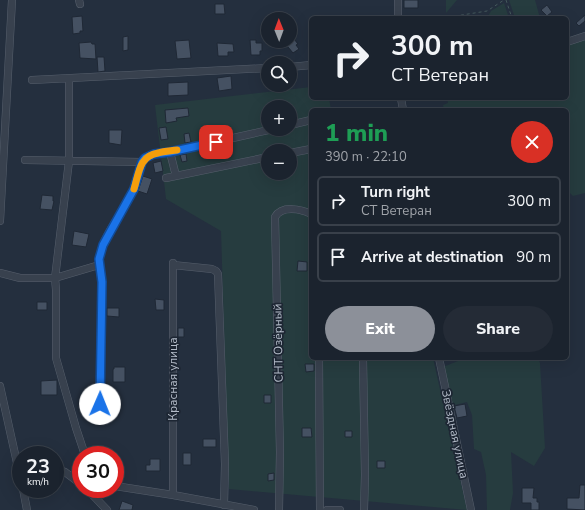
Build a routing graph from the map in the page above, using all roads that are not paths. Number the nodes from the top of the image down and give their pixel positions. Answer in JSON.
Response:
{"nodes":[{"id":1,"x":12,"y":0,"type":"edge"},
{"id":2,"x":398,"y":0,"type":"edge"},
{"id":3,"x":398,"y":16,"type":"edge"},
{"id":4,"x":585,"y":36,"type":"edge"},
{"id":5,"x":569,"y":41,"type":"edge"},
{"id":6,"x":309,"y":66,"type":"edge"},
{"id":7,"x":297,"y":67,"type":"edge"},
{"id":8,"x":261,"y":68,"type":"edge"},
{"id":9,"x":69,"y":79,"type":"junction"},
{"id":10,"x":32,"y":80,"type":"dead end"},
{"id":11,"x":309,"y":120,"type":"edge"},
{"id":12,"x":297,"y":123,"type":"edge"},
{"id":13,"x":261,"y":132,"type":"edge"},
{"id":14,"x":309,"y":149,"type":"edge"},
{"id":15,"x":170,"y":152,"type":"junction"},
{"id":16,"x":297,"y":152,"type":"edge"},
{"id":17,"x":261,"y":158,"type":"edge"},
{"id":18,"x":25,"y":160,"type":"dead end"},
{"id":19,"x":69,"y":161,"type":"junction"},
{"id":20,"x":142,"y":162,"type":"junction"},
{"id":21,"x":176,"y":176,"type":"junction"},
{"id":22,"x":166,"y":178,"type":"dead end"},
{"id":23,"x":309,"y":213,"type":"edge"},
{"id":24,"x":0,"y":221,"type":"edge"},
{"id":25,"x":99,"y":265,"type":"junction"},
{"id":26,"x":0,"y":273,"type":"edge"},
{"id":27,"x":55,"y":278,"type":"junction"},
{"id":28,"x":318,"y":360,"type":"edge"},
{"id":29,"x":363,"y":360,"type":"edge"},
{"id":30,"x":439,"y":360,"type":"edge"},
{"id":31,"x":0,"y":386,"type":"edge"},
{"id":32,"x":99,"y":420,"type":"dead end"},
{"id":33,"x":14,"y":446,"type":"edge"},
{"id":34,"x":82,"y":446,"type":"edge"},
{"id":35,"x":124,"y":487,"type":"edge"},
{"id":36,"x":172,"y":494,"type":"junction"},
{"id":37,"x":25,"y":498,"type":"edge"},
{"id":38,"x":95,"y":498,"type":"edge"},
{"id":39,"x":224,"y":505,"type":"junction"},
{"id":40,"x":104,"y":509,"type":"edge"},
{"id":41,"x":27,"y":510,"type":"edge"},
{"id":42,"x":254,"y":510,"type":"edge"},
{"id":43,"x":279,"y":510,"type":"edge"},
{"id":44,"x":320,"y":510,"type":"edge"},
{"id":45,"x":327,"y":510,"type":"edge"},
{"id":46,"x":340,"y":510,"type":"edge"},
{"id":47,"x":364,"y":510,"type":"edge"},
{"id":48,"x":471,"y":510,"type":"edge"}],
"edges":[{"from":1,"to":24,"type":"street"},
{"from":2,"to":3,"type":"street"},
{"from":4,"to":5,"type":"street"},
{"from":6,"to":7,"type":"street"},
{"from":8,"to":9,"type":"street"},
{"from":9,"to":10,"type":"street"},
{"from":9,"to":19,"type":"street"},
{"from":11,"to":12,"type":"street"},
{"from":13,"to":15,"type":"street"},
{"from":14,"to":16,"type":"street"},
{"from":15,"to":20,"type":"street"},
{"from":15,"to":21,"type":"street"},
{"from":17,"to":21,"type":"street"},
{"from":18,"to":19,"type":"street"},
{"from":19,"to":20,"type":"street"},
{"from":19,"to":27,"type":"street"},
{"from":20,"to":25,"type":"street"},
{"from":21,"to":22,"type":"street"},
{"from":23,"to":43,"type":"street","name":"СНТ Озёрный"},
{"from":25,"to":27,"type":"street"},
{"from":25,"to":32,"type":"street"},
{"from":26,"to":27,"type":"street"},
{"from":27,"to":34,"type":"street"},
{"from":28,"to":44,"type":"street"},
{"from":29,"to":47,"type":"street"},
{"from":30,"to":48,"type":"street","name":"Звёздная улица"},
{"from":31,"to":33,"type":"street"},
{"from":35,"to":36,"type":"street"},
{"from":36,"to":39,"type":"street"},
{"from":36,"to":39,"type":"street","name":"Красная улица"},
{"from":37,"to":41,"type":"street"},
{"from":38,"to":40,"type":"street"},
{"from":39,"to":42,"type":"street"},
{"from":45,"to":46,"type":"street"}]}
